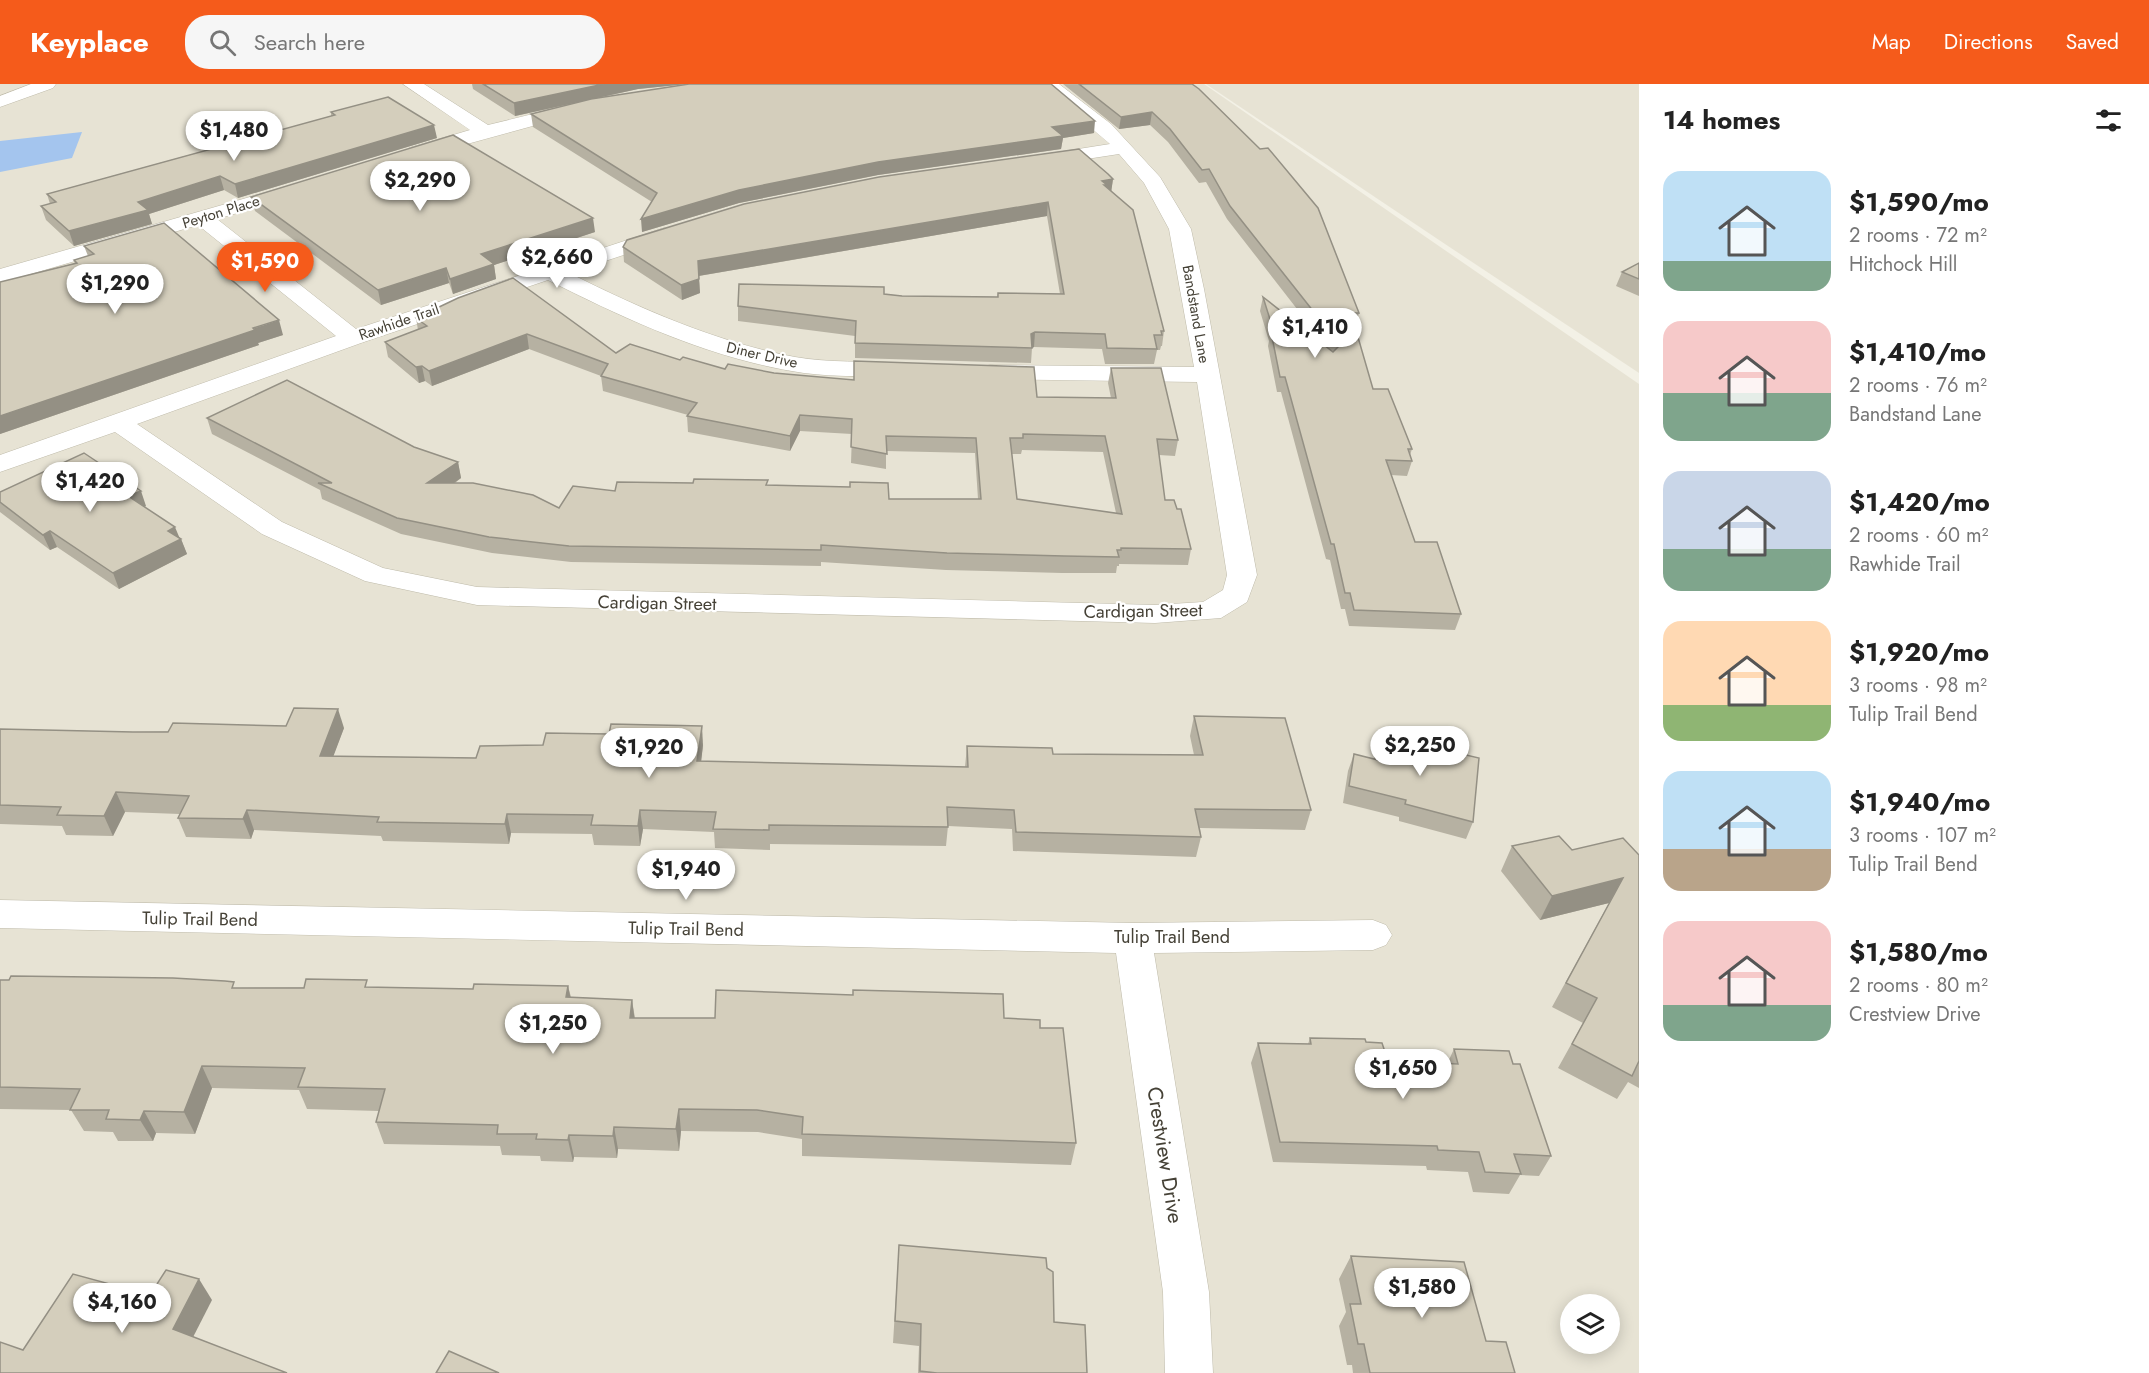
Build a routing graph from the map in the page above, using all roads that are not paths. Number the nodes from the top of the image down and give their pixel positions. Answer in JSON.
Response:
{"nodes":[{"id":1,"x":47,"y":84,"type":"edge"},
{"id":2,"x":412,"y":84,"type":"edge"},
{"id":3,"x":1048,"y":84,"type":"edge"},
{"id":4,"x":0,"y":102,"type":"edge"},
{"id":5,"x":591,"y":104,"type":"edge"},
{"id":6,"x":485,"y":131,"type":"junction"},
{"id":7,"x":1124,"y":148,"type":"junction"},
{"id":8,"x":394,"y":159,"type":"edge"},
{"id":9,"x":1019,"y":163,"type":"edge"},
{"id":10,"x":315,"y":183,"type":"edge"},
{"id":11,"x":202,"y":218,"type":"junction"},
{"id":12,"x":680,"y":229,"type":"edge"},
{"id":13,"x":548,"y":271,"type":"junction"},
{"id":14,"x":0,"y":276,"type":"edge"},
{"id":15,"x":352,"y":338,"type":"junction"},
{"id":16,"x":922,"y":371,"type":"edge"},
{"id":17,"x":969,"y":372,"type":"edge"},
{"id":18,"x":1208,"y":375,"type":"junction"},
{"id":19,"x":119,"y":423,"type":"junction"},
{"id":20,"x":0,"y":464,"type":"edge"},
{"id":21,"x":1236,"y":595,"type":"joint"},
{"id":22,"x":0,"y":915,"type":"edge"},
{"id":23,"x":1373,"y":935,"type":"dead end"},
{"id":24,"x":1133,"y":938,"type":"junction"},
{"id":25,"x":1189,"y":1373,"type":"edge"}],
"edges":[{"from":1,"to":4,"type":"street"},
{"from":2,"to":6,"type":"street"},
{"from":3,"to":7,"type":"street","name":"Bandstand Lane"},
{"from":5,"to":6,"type":"street"},
{"from":6,"to":8,"type":"street"},
{"from":7,"to":9,"type":"street"},
{"from":7,"to":18,"type":"street","name":"Bandstand Lane"},
{"from":10,"to":11,"type":"street","name":"Peyton Place"},
{"from":11,"to":14,"type":"street","name":"Peyton Place"},
{"from":11,"to":15,"type":"street"},
{"from":12,"to":13,"type":"street","name":"Rawhide Trail"},
{"from":13,"to":15,"type":"street","name":"Rawhide Trail"},
{"from":13,"to":16,"type":"street","name":"Diner Drive"},
{"from":15,"to":19,"type":"street","name":"Rawhide Trail"},
{"from":17,"to":18,"type":"street"},
{"from":18,"to":21,"type":"street","name":"Bandstand Lane"},
{"from":19,"to":20,"type":"street","name":"Rawhide Trail"},
{"from":19,"to":21,"type":"street","name":"Cardigan Street"},
{"from":22,"to":24,"type":"street","name":"Tulip Trail Bend"},
{"from":23,"to":24,"type":"street","name":"Tulip Trail Bend"},
{"from":24,"to":25,"type":"street","name":"Crestview Drive"}]}
